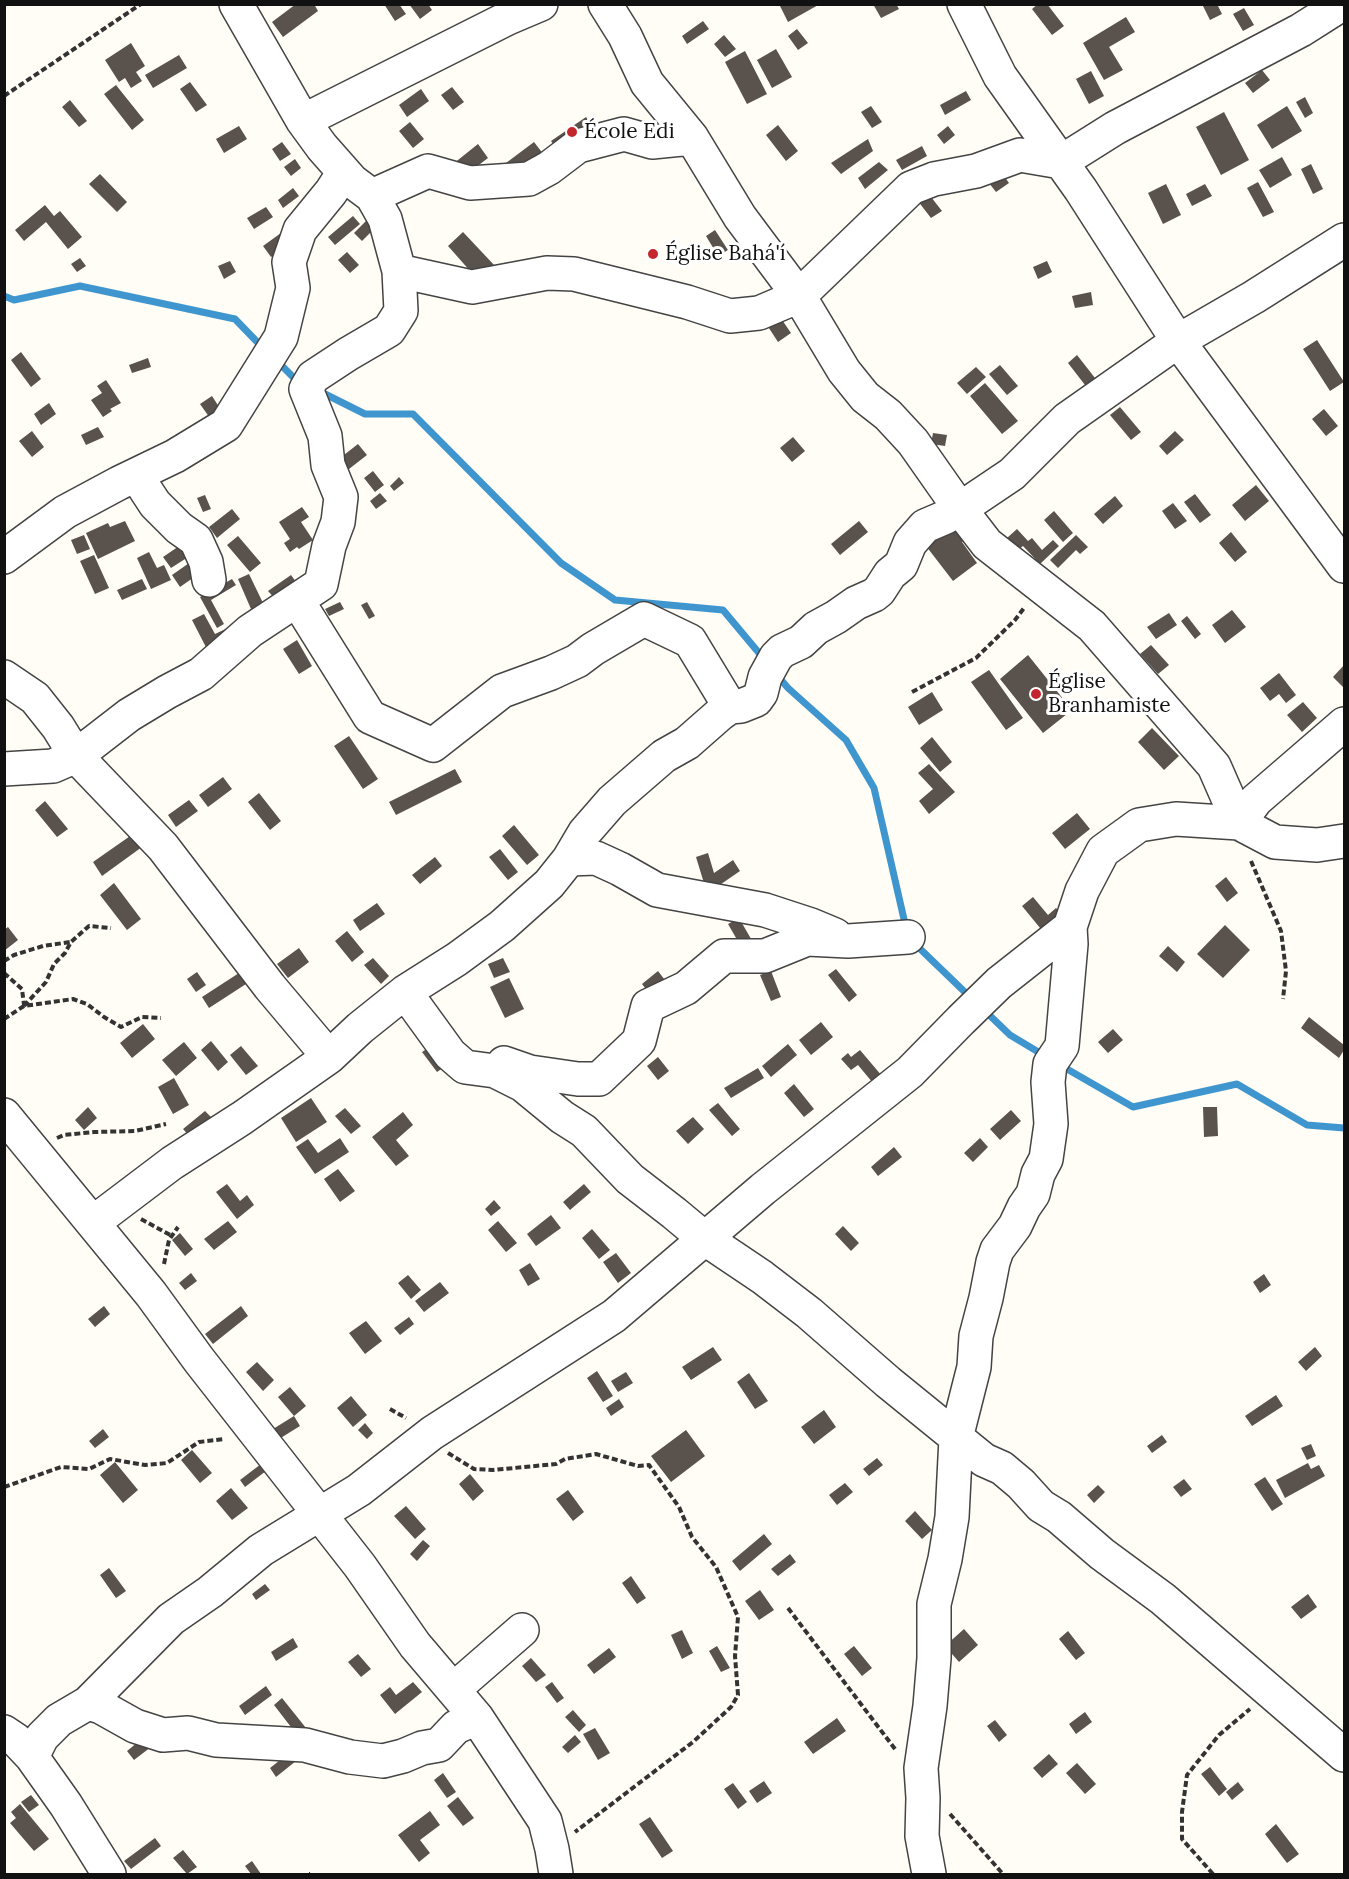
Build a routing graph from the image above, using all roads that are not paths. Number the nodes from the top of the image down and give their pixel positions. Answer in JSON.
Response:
{"nodes":[{"id":1,"x":236,"y":4,"type":"edge"},
{"id":2,"x":541,"y":4,"type":"edge"},
{"id":3,"x":605,"y":4,"type":"edge"},
{"id":4,"x":964,"y":4,"type":"edge"},
{"id":5,"x":1340,"y":8,"type":"edge"},
{"id":6,"x":303,"y":121,"type":"junction"},
{"id":7,"x":692,"y":138,"type":"junction"},
{"id":8,"x":1061,"y":162,"type":"junction"},
{"id":9,"x":344,"y":172,"type":"junction"},
{"id":10,"x":372,"y":195,"type":"junction"},
{"id":11,"x":1344,"y":240,"type":"edge"},
{"id":12,"x":399,"y":272,"type":"junction"},
{"id":13,"x":799,"y":296,"type":"junction"},
{"id":14,"x":1178,"y":342,"type":"junction"},
{"id":15,"x":136,"y":475,"type":"junction"},
{"id":16,"x":960,"y":509,"type":"junction"},
{"id":17,"x":4,"y":557,"type":"edge"},
{"id":18,"x":1344,"y":566,"type":"edge"},
{"id":19,"x":209,"y":580,"type":"dead end"},
{"id":20,"x":297,"y":600,"type":"junction"},
{"id":21,"x":4,"y":677,"type":"edge"},
{"id":22,"x":730,"y":707,"type":"junction"},
{"id":23,"x":1344,"y":724,"type":"edge"},
{"id":24,"x":75,"y":756,"type":"junction"},
{"id":25,"x":4,"y":769,"type":"edge"},
{"id":26,"x":1239,"y":823,"type":"junction"},
{"id":27,"x":1344,"y":841,"type":"edge"},
{"id":28,"x":569,"y":859,"type":"junction"},
{"id":29,"x":1070,"y":927,"type":"junction"},
{"id":30,"x":908,"y":937,"type":"dead end"},
{"id":31,"x":848,"y":942,"type":"junction"},
{"id":32,"x":405,"y":992,"type":"junction"},
{"id":33,"x":450,"y":1054,"type":"junction"},
{"id":34,"x":329,"y":1057,"type":"junction"},
{"id":35,"x":4,"y":1114,"type":"edge"},
{"id":36,"x":94,"y":1222,"type":"junction"},
{"id":37,"x":704,"y":1238,"type":"junction"},
{"id":38,"x":956,"y":1438,"type":"junction"},
{"id":39,"x":319,"y":1514,"type":"junction"},
{"id":40,"x":522,"y":1630,"type":"dead end"},
{"id":41,"x":453,"y":1690,"type":"junction"},
{"id":42,"x":88,"y":1703,"type":"junction"},
{"id":43,"x":477,"y":1718,"type":"junction"},
{"id":44,"x":4,"y":1732,"type":"edge"},
{"id":45,"x":1344,"y":1755,"type":"edge"},
{"id":46,"x":33,"y":1757,"type":"junction"},
{"id":47,"x":554,"y":1862,"type":"edge"},
{"id":48,"x":109,"y":1875,"type":"edge"},
{"id":49,"x":929,"y":1875,"type":"edge"}],
"edges":[{"from":1,"to":6,"type":"street"},
{"from":2,"to":6,"type":"street"},
{"from":3,"to":7,"type":"street"},
{"from":4,"to":8,"type":"street"},
{"from":5,"to":8,"type":"street"},
{"from":6,"to":9,"type":"street"},
{"from":7,"to":10,"type":"street"},
{"from":7,"to":13,"type":"street"},
{"from":8,"to":13,"type":"street"},
{"from":8,"to":14,"type":"street"},
{"from":9,"to":10,"type":"street"},
{"from":9,"to":15,"type":"street"},
{"from":10,"to":12,"type":"street"},
{"from":11,"to":14,"type":"street"},
{"from":12,"to":13,"type":"street"},
{"from":12,"to":20,"type":"street"},
{"from":13,"to":16,"type":"street"},
{"from":14,"to":16,"type":"street"},
{"from":14,"to":18,"type":"street"},
{"from":15,"to":17,"type":"street"},
{"from":15,"to":19,"type":"street"},
{"from":16,"to":22,"type":"street"},
{"from":16,"to":26,"type":"street"},
{"from":20,"to":22,"type":"street"},
{"from":20,"to":24,"type":"street"},
{"from":21,"to":24,"type":"street"},
{"from":22,"to":28,"type":"street"},
{"from":23,"to":26,"type":"street"},
{"from":24,"to":25,"type":"street"},
{"from":24,"to":34,"type":"street"},
{"from":26,"to":27,"type":"street"},
{"from":26,"to":29,"type":"street"},
{"from":28,"to":31,"type":"street"},
{"from":28,"to":32,"type":"street"},
{"from":29,"to":37,"type":"street"},
{"from":29,"to":38,"type":"street"},
{"from":30,"to":31,"type":"street"},
{"from":31,"to":33,"type":"street"},
{"from":32,"to":33,"type":"street"},
{"from":32,"to":34,"type":"street"},
{"from":33,"to":37,"type":"street"},
{"from":34,"to":36,"type":"street"},
{"from":35,"to":36,"type":"street"},
{"from":36,"to":39,"type":"street"},
{"from":37,"to":38,"type":"street"},
{"from":37,"to":39,"type":"street"},
{"from":38,"to":45,"type":"street"},
{"from":38,"to":49,"type":"street"},
{"from":39,"to":41,"type":"street"},
{"from":39,"to":42,"type":"street"},
{"from":40,"to":41,"type":"street"},
{"from":41,"to":43,"type":"street"},
{"from":42,"to":43,"type":"street"},
{"from":42,"to":46,"type":"street"},
{"from":43,"to":47,"type":"street"},
{"from":44,"to":46,"type":"street"},
{"from":46,"to":48,"type":"street"}]}
